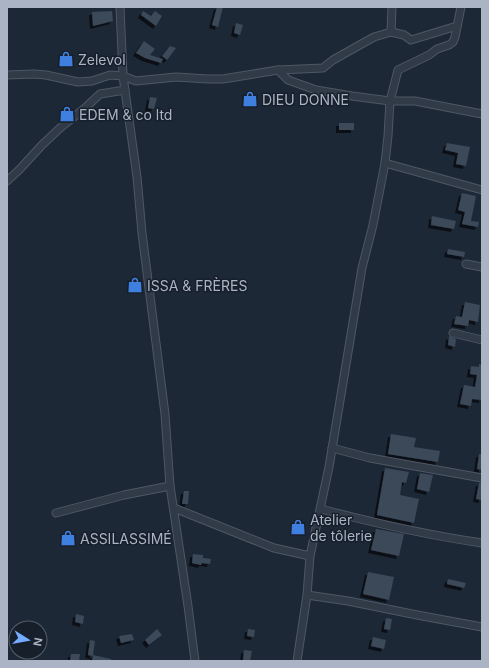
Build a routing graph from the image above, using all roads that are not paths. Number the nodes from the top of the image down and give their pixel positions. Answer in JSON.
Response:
{"nodes":[{"id":1,"x":120,"y":7,"type":"edge"},
{"id":2,"x":392,"y":7,"type":"edge"},
{"id":3,"x":461,"y":7,"type":"edge"},
{"id":4,"x":457,"y":26,"type":"junction"},
{"id":5,"x":391,"y":32,"type":"junction"},
{"id":6,"x":278,"y":70,"type":"junction"},
{"id":7,"x":7,"y":75,"type":"edge"},
{"id":8,"x":123,"y":76,"type":"junction"},
{"id":9,"x":125,"y":90,"type":"junction"},
{"id":10,"x":390,"y":100,"type":"junction"},
{"id":11,"x":482,"y":114,"type":"edge"},
{"id":12,"x":385,"y":163,"type":"junction"},
{"id":13,"x":7,"y":181,"type":"edge"},
{"id":14,"x":482,"y":190,"type":"edge"},
{"id":15,"x":466,"y":264,"type":"dead end"},
{"id":16,"x":482,"y":267,"type":"edge"},
{"id":17,"x":453,"y":333,"type":"dead end"},
{"id":18,"x":482,"y":340,"type":"edge"},
{"id":19,"x":332,"y":448,"type":"junction"},
{"id":20,"x":482,"y":478,"type":"edge"},
{"id":21,"x":170,"y":486,"type":"junction"},
{"id":22,"x":174,"y":508,"type":"junction"},
{"id":23,"x":321,"y":509,"type":"junction"},
{"id":24,"x":56,"y":513,"type":"dead end"},
{"id":25,"x":482,"y":543,"type":"edge"},
{"id":26,"x":310,"y":556,"type":"junction"},
{"id":27,"x":307,"y":596,"type":"junction"},
{"id":28,"x":482,"y":627,"type":"edge"},
{"id":29,"x":195,"y":661,"type":"edge"},
{"id":30,"x":297,"y":661,"type":"edge"}],
"edges":[{"from":1,"to":8,"type":"street"},
{"from":2,"to":5,"type":"street"},
{"from":3,"to":4,"type":"street"},
{"from":4,"to":5,"type":"street"},
{"from":4,"to":10,"type":"street"},
{"from":5,"to":6,"type":"street"},
{"from":6,"to":8,"type":"street"},
{"from":6,"to":10,"type":"street"},
{"from":7,"to":8,"type":"street"},
{"from":8,"to":9,"type":"street"},
{"from":9,"to":13,"type":"street"},
{"from":9,"to":21,"type":"street"},
{"from":10,"to":11,"type":"street"},
{"from":10,"to":12,"type":"street"},
{"from":12,"to":14,"type":"street"},
{"from":12,"to":19,"type":"street"},
{"from":15,"to":16,"type":"street"},
{"from":17,"to":18,"type":"street"},
{"from":19,"to":20,"type":"street"},
{"from":19,"to":23,"type":"street"},
{"from":21,"to":22,"type":"street"},
{"from":21,"to":24,"type":"street"},
{"from":22,"to":26,"type":"street"},
{"from":22,"to":29,"type":"street"},
{"from":23,"to":25,"type":"street"},
{"from":23,"to":26,"type":"street"},
{"from":26,"to":27,"type":"street"},
{"from":27,"to":28,"type":"street"},
{"from":27,"to":30,"type":"street"}]}
